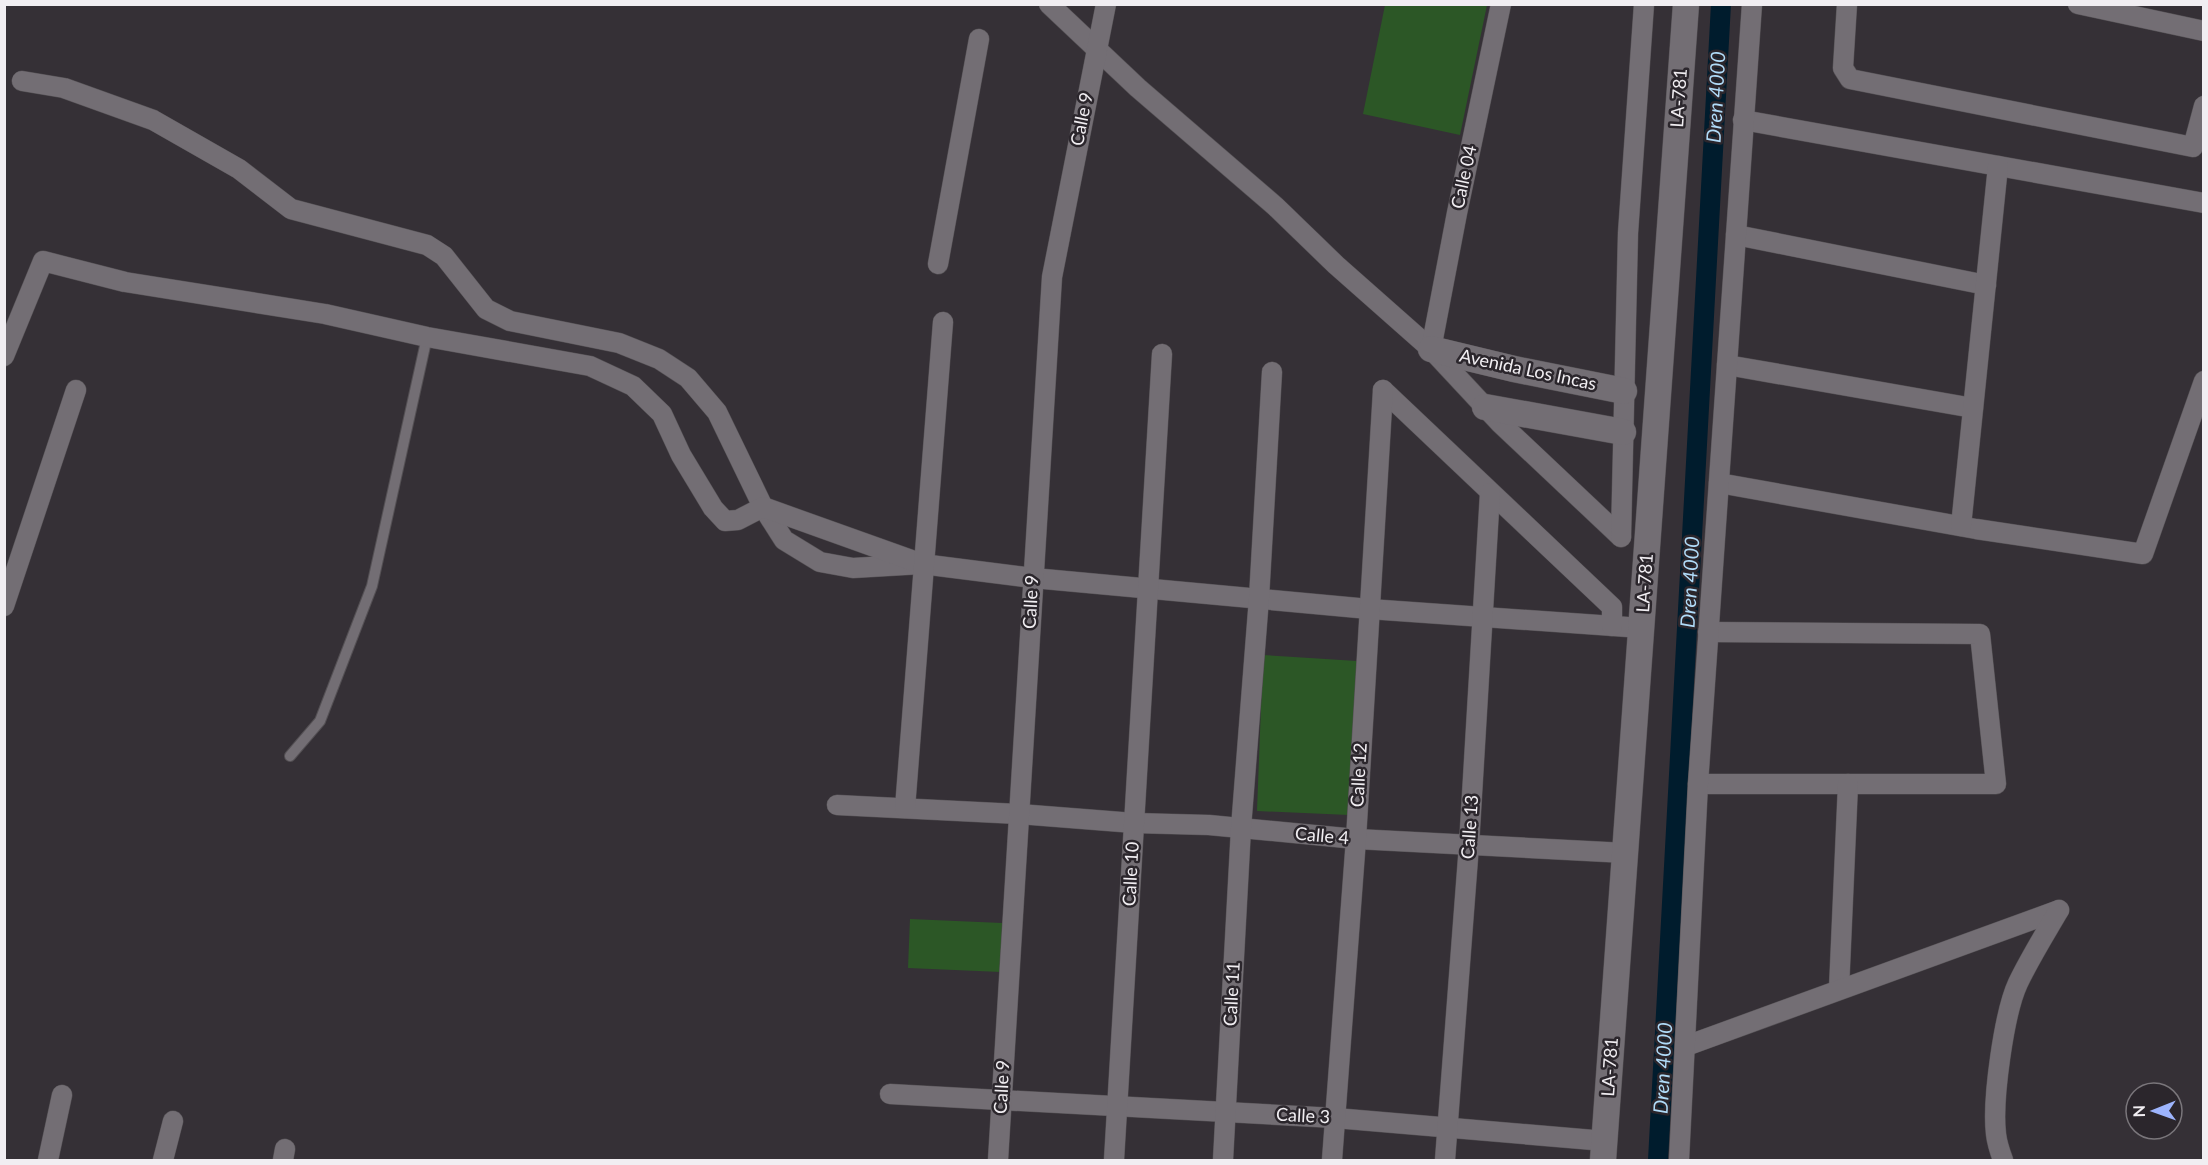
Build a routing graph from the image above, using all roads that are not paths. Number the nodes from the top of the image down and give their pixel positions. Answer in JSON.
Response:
{"nodes":[{"id":1,"x":1049,"y":4,"type":"edge"},
{"id":2,"x":1106,"y":4,"type":"edge"},
{"id":3,"x":1501,"y":4,"type":"edge"},
{"id":4,"x":1644,"y":4,"type":"edge"},
{"id":5,"x":1686,"y":4,"type":"edge"},
{"id":6,"x":1752,"y":4,"type":"edge"},
{"id":7,"x":1847,"y":4,"type":"edge"},
{"id":8,"x":2078,"y":4,"type":"edge"},
{"id":9,"x":2107,"y":7,"type":"edge"},
{"id":10,"x":2204,"y":31,"type":"edge"},
{"id":11,"x":979,"y":39,"type":"dead end"},
{"id":12,"x":1096,"y":47,"type":"junction"},
{"id":13,"x":22,"y":81,"type":"dead end"},
{"id":14,"x":2204,"y":106,"type":"edge"},
{"id":15,"x":1743,"y":120,"type":"junction"},
{"id":16,"x":1998,"y":166,"type":"junction"},
{"id":17,"x":2204,"y":203,"type":"edge"},
{"id":18,"x":1736,"y":235,"type":"junction"},
{"id":19,"x":938,"y":264,"type":"dead end"},
{"id":20,"x":1986,"y":285,"type":"junction"},
{"id":21,"x":943,"y":322,"type":"dead end"},
{"id":22,"x":427,"y":337,"type":"junction"},
{"id":23,"x":1431,"y":350,"type":"junction"},
{"id":24,"x":1162,"y":354,"type":"dead end"},
{"id":25,"x":4,"y":356,"type":"edge"},
{"id":26,"x":1727,"y":365,"type":"junction"},
{"id":27,"x":1272,"y":372,"type":"dead end"},
{"id":28,"x":2204,"y":381,"type":"edge"},
{"id":29,"x":76,"y":390,"type":"dead end"},
{"id":30,"x":1624,"y":391,"type":"junction"},
{"id":31,"x":1485,"y":407,"type":"junction"},
{"id":32,"x":1973,"y":408,"type":"junction"},
{"id":33,"x":1623,"y":432,"type":"junction"},
{"id":34,"x":1719,"y":483,"type":"junction"},
{"id":35,"x":1490,"y":493,"type":"junction"},
{"id":36,"x":763,"y":507,"type":"junction"},
{"id":37,"x":1961,"y":526,"type":"junction"},
{"id":38,"x":922,"y":564,"type":"junction"},
{"id":39,"x":1033,"y":578,"type":"junction"},
{"id":40,"x":1147,"y":587,"type":"junction"},
{"id":41,"x":1259,"y":598,"type":"junction"},
{"id":42,"x":4,"y":606,"type":"edge"},
{"id":43,"x":1369,"y":609,"type":"junction"},
{"id":44,"x":1483,"y":616,"type":"junction"},
{"id":45,"x":1612,"y":626,"type":"junction"},
{"id":46,"x":1642,"y":628,"type":"junction"},
{"id":47,"x":1708,"y":632,"type":"junction"},
{"id":48,"x":290,"y":756,"type":"dead end"},
{"id":49,"x":1698,"y":784,"type":"junction"},
{"id":50,"x":1848,"y":784,"type":"junction"},
{"id":51,"x":837,"y":805,"type":"dead end"},
{"id":52,"x":905,"y":808,"type":"junction"},
{"id":53,"x":1019,"y":814,"type":"junction"},
{"id":54,"x":1134,"y":823,"type":"junction"},
{"id":55,"x":1241,"y":828,"type":"junction"},
{"id":56,"x":1356,"y":839,"type":"junction"},
{"id":57,"x":1469,"y":845,"type":"junction"},
{"id":58,"x":1626,"y":853,"type":"junction"},
{"id":59,"x":1839,"y":989,"type":"junction"},
{"id":60,"x":1686,"y":1046,"type":"junction"},
{"id":61,"x":890,"y":1094,"type":"dead end"},
{"id":62,"x":62,"y":1095,"type":"dead end"},
{"id":63,"x":1002,"y":1099,"type":"junction"},
{"id":64,"x":1118,"y":1105,"type":"junction"},
{"id":65,"x":1225,"y":1111,"type":"junction"},
{"id":66,"x":1335,"y":1118,"type":"junction"},
{"id":67,"x":172,"y":1121,"type":"dead end"},
{"id":68,"x":1447,"y":1127,"type":"junction"},
{"id":69,"x":1604,"y":1151,"type":"edge"},
{"id":70,"x":48,"y":1161,"type":"edge"},
{"id":71,"x":163,"y":1161,"type":"edge"},
{"id":72,"x":998,"y":1161,"type":"edge"},
{"id":73,"x":1114,"y":1161,"type":"edge"},
{"id":74,"x":1223,"y":1161,"type":"edge"},
{"id":75,"x":1332,"y":1161,"type":"edge"},
{"id":76,"x":1445,"y":1161,"type":"edge"},
{"id":77,"x":1678,"y":1161,"type":"edge"},
{"id":78,"x":2003,"y":1161,"type":"edge"}],
"edges":[{"from":1,"to":12,"type":"street"},
{"from":2,"to":12,"type":"street","name":"Calle 9"},
{"from":3,"to":23,"type":"street","name":"Calle 04"},
{"from":4,"to":30,"type":"street"},
{"from":5,"to":46,"type":"street","name":"LA-781","number":"LA-781"},
{"from":6,"to":15,"type":"street"},
{"from":7,"to":14,"type":"street"},
{"from":8,"to":9,"type":"street"},
{"from":9,"to":10,"type":"street"},
{"from":11,"to":19,"type":"street"},
{"from":12,"to":23,"type":"street"},
{"from":12,"to":39,"type":"street","name":"Calle 9"},
{"from":13,"to":36,"type":"street"},
{"from":15,"to":16,"type":"street"},
{"from":15,"to":18,"type":"street"},
{"from":16,"to":17,"type":"street"},
{"from":16,"to":20,"type":"street"},
{"from":18,"to":20,"type":"street"},
{"from":18,"to":26,"type":"street"},
{"from":20,"to":32,"type":"street"},
{"from":21,"to":38,"type":"street"},
{"from":22,"to":25,"type":"street"},
{"from":22,"to":36,"type":"street"},
{"from":22,"to":48,"type":"lane"},
{"from":23,"to":30,"type":"street","name":"Avenida Los Incas"},
{"from":23,"to":31,"type":"street"},
{"from":24,"to":40,"type":"street","name":"Calle 10"},
{"from":26,"to":32,"type":"street"},
{"from":26,"to":34,"type":"street"},
{"from":27,"to":41,"type":"street","name":"Calle 11"},
{"from":28,"to":37,"type":"street"},
{"from":29,"to":42,"type":"street"},
{"from":30,"to":33,"type":"street"},
{"from":31,"to":33,"type":"street"},
{"from":31,"to":33,"type":"street"},
{"from":32,"to":37,"type":"street"},
{"from":34,"to":37,"type":"street"},
{"from":34,"to":47,"type":"street"},
{"from":35,"to":43,"type":"street","name":"Calle 12"},
{"from":35,"to":44,"type":"street","name":"Calle 13"},
{"from":35,"to":45,"type":"street"},
{"from":36,"to":38,"type":"street"},
{"from":36,"to":38,"type":"street"},
{"from":38,"to":39,"type":"street"},
{"from":38,"to":52,"type":"street"},
{"from":39,"to":40,"type":"street"},
{"from":39,"to":53,"type":"street","name":"Calle 9"},
{"from":40,"to":41,"type":"street"},
{"from":40,"to":54,"type":"street","name":"Calle 10"},
{"from":41,"to":43,"type":"street"},
{"from":41,"to":55,"type":"street","name":"Calle 11"},
{"from":43,"to":44,"type":"street"},
{"from":43,"to":56,"type":"street","name":"Calle 12"},
{"from":44,"to":45,"type":"street"},
{"from":44,"to":57,"type":"street","name":"Calle 13"},
{"from":45,"to":46,"type":"street"},
{"from":46,"to":58,"type":"street","name":"LA-781","number":"LA-781"},
{"from":47,"to":49,"type":"street"},
{"from":47,"to":50,"type":"street"},
{"from":49,"to":50,"type":"street"},
{"from":49,"to":60,"type":"street"},
{"from":50,"to":59,"type":"street"},
{"from":51,"to":52,"type":"street","name":"Calle 4"},
{"from":52,"to":53,"type":"street","name":"Calle 4"},
{"from":53,"to":54,"type":"street","name":"Calle 4"},
{"from":53,"to":63,"type":"street","name":"Calle 9"},
{"from":54,"to":55,"type":"street","name":"Calle 4"},
{"from":54,"to":64,"type":"street","name":"Calle 10"},
{"from":55,"to":56,"type":"street","name":"Calle 4"},
{"from":55,"to":65,"type":"street","name":"Calle 11"},
{"from":56,"to":57,"type":"street","name":"Calle 4"},
{"from":56,"to":66,"type":"street","name":"Calle 12"},
{"from":57,"to":58,"type":"street","name":"Calle 4"},
{"from":57,"to":68,"type":"street","name":"Calle 13"},
{"from":58,"to":69,"type":"street","name":"LA-781","number":"LA-781"},
{"from":59,"to":60,"type":"street"},
{"from":59,"to":78,"type":"street"},
{"from":60,"to":77,"type":"street"},
{"from":61,"to":63,"type":"street","name":"Calle 3"},
{"from":62,"to":70,"type":"street"},
{"from":63,"to":64,"type":"street","name":"Calle 3"},
{"from":63,"to":72,"type":"street","name":"Calle 9"},
{"from":64,"to":65,"type":"street","name":"Calle 3"},
{"from":64,"to":73,"type":"street","name":"Calle 10"},
{"from":65,"to":66,"type":"street","name":"Calle 3"},
{"from":65,"to":74,"type":"street","name":"Calle 11"},
{"from":66,"to":68,"type":"street","name":"Calle 3"},
{"from":66,"to":75,"type":"street","name":"Calle 12"},
{"from":67,"to":71,"type":"street"},
{"from":68,"to":69,"type":"street","name":"Calle 3"},
{"from":68,"to":76,"type":"street","name":"Calle 13"}]}
